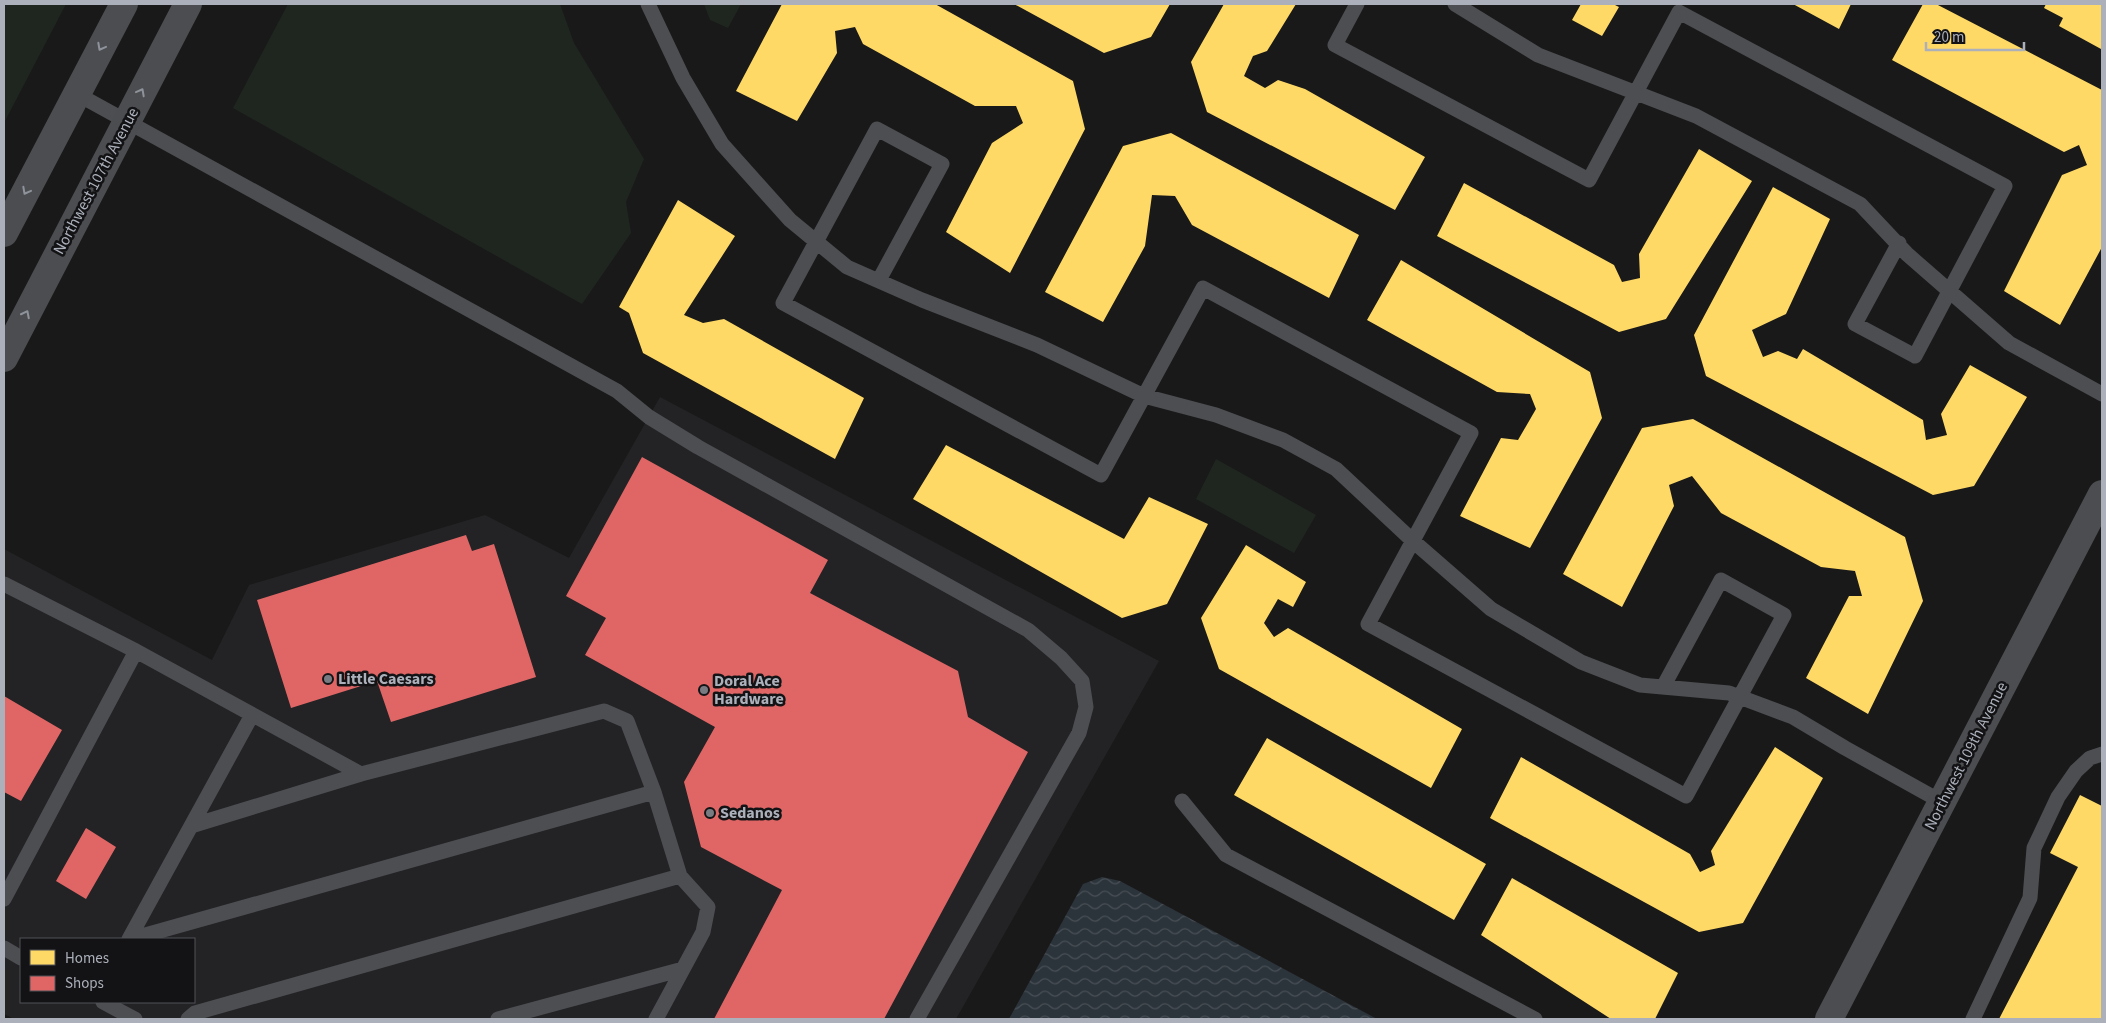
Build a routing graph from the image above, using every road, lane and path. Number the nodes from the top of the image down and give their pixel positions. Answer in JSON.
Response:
{"nodes":[{"id":1,"x":124,"y":4,"type":"edge"},
{"id":2,"x":188,"y":4,"type":"edge"},
{"id":3,"x":648,"y":4,"type":"edge"},
{"id":4,"x":1357,"y":4,"type":"edge"},
{"id":5,"x":1455,"y":4,"type":"edge"},
{"id":6,"x":77,"y":94,"type":"junction"},
{"id":7,"x":1635,"y":94,"type":"junction"},
{"id":8,"x":127,"y":120,"type":"junction"},
{"id":9,"x":4,"y":233,"type":"edge"},
{"id":10,"x":816,"y":242,"type":"junction"},
{"id":11,"x":1899,"y":243,"type":"junction"},
{"id":12,"x":879,"y":280,"type":"junction"},
{"id":13,"x":1950,"y":291,"type":"junction"},
{"id":14,"x":4,"y":358,"type":"edge"},
{"id":15,"x":2102,"y":394,"type":"edge"},
{"id":16,"x":1144,"y":396,"type":"junction"},
{"id":17,"x":2102,"y":494,"type":"edge"},
{"id":18,"x":1413,"y":542,"type":"junction"},
{"id":19,"x":4,"y":584,"type":"edge"},
{"id":20,"x":136,"y":651,"type":"junction"},
{"id":21,"x":1663,"y":687,"type":"junction"},
{"id":22,"x":1740,"y":697,"type":"junction"},
{"id":23,"x":252,"y":715,"type":"junction"},
{"id":24,"x":2102,"y":754,"type":"edge"},
{"id":25,"x":361,"y":774,"type":"junction"},
{"id":26,"x":654,"y":792,"type":"junction"},
{"id":27,"x":1182,"y":801,"type":"dead end"},
{"id":28,"x":1942,"y":802,"type":"junction"},
{"id":29,"x":190,"y":826,"type":"junction"},
{"id":30,"x":680,"y":876,"type":"junction"},
{"id":31,"x":4,"y":899,"type":"edge"},
{"id":32,"x":131,"y":938,"type":"edge"},
{"id":33,"x":134,"y":938,"type":"edge"},
{"id":34,"x":4,"y":948,"type":"edge"},
{"id":35,"x":20,"y":957,"type":"edge"},
{"id":36,"x":684,"y":969,"type":"junction"},
{"id":37,"x":105,"y":1003,"type":"edge"},
{"id":38,"x":135,"y":1019,"type":"edge"},
{"id":39,"x":188,"y":1019,"type":"edge"},
{"id":40,"x":498,"y":1019,"type":"edge"},
{"id":41,"x":656,"y":1019,"type":"edge"},
{"id":42,"x":917,"y":1019,"type":"edge"},
{"id":43,"x":1536,"y":1019,"type":"edge"},
{"id":44,"x":1830,"y":1019,"type":"edge"},
{"id":45,"x":1973,"y":1019,"type":"edge"}],
"edges":[{"from":1,"to":6,"type":"main road","one_way":true},
{"from":8,"to":2,"type":"main road","name":"Northwest 107th Avenue","one_way":true},
{"from":3,"to":10,"type":"lane"},
{"from":4,"to":7,"type":"lane"},
{"from":5,"to":7,"type":"lane"},
{"from":6,"to":8,"type":"lane"},
{"from":6,"to":9,"type":"main road","one_way":true},
{"from":7,"to":11,"type":"lane"},
{"from":7,"to":13,"type":"lane"},
{"from":14,"to":8,"type":"main road","name":"Northwest 107th Avenue","one_way":true},
{"from":8,"to":42,"type":"lane"},
{"from":10,"to":12,"type":"lane"},
{"from":10,"to":12,"type":"lane"},
{"from":10,"to":16,"type":"lane"},
{"from":11,"to":13,"type":"lane"},
{"from":11,"to":13,"type":"lane"},
{"from":12,"to":16,"type":"lane"},
{"from":13,"to":15,"type":"lane"},
{"from":16,"to":18,"type":"lane"},
{"from":16,"to":18,"type":"lane"},
{"from":17,"to":28,"type":"main road","name":"Northwest 109th Avenue"},
{"from":18,"to":21,"type":"lane"},
{"from":18,"to":22,"type":"lane"},
{"from":19,"to":20,"type":"lane"},
{"from":20,"to":23,"type":"lane"},
{"from":20,"to":31,"type":"lane"},
{"from":21,"to":22,"type":"lane"},
{"from":21,"to":22,"type":"lane"},
{"from":22,"to":28,"type":"lane"},
{"from":23,"to":25,"type":"lane"},
{"from":23,"to":29,"type":"lane"},
{"from":24,"to":45,"type":"lane"},
{"from":25,"to":26,"type":"lane"},
{"from":25,"to":29,"type":"lane"},
{"from":26,"to":30,"type":"lane"},
{"from":26,"to":33,"type":"lane"},
{"from":27,"to":43,"type":"lane"},
{"from":28,"to":44,"type":"main road","name":"Northwest 109th Avenue"},
{"from":29,"to":32,"type":"lane"},
{"from":30,"to":36,"type":"lane"},
{"from":30,"to":39,"type":"lane"},
{"from":34,"to":35,"type":"lane"},
{"from":36,"to":40,"type":"lane"},
{"from":36,"to":41,"type":"lane"},
{"from":37,"to":38,"type":"lane"}]}
